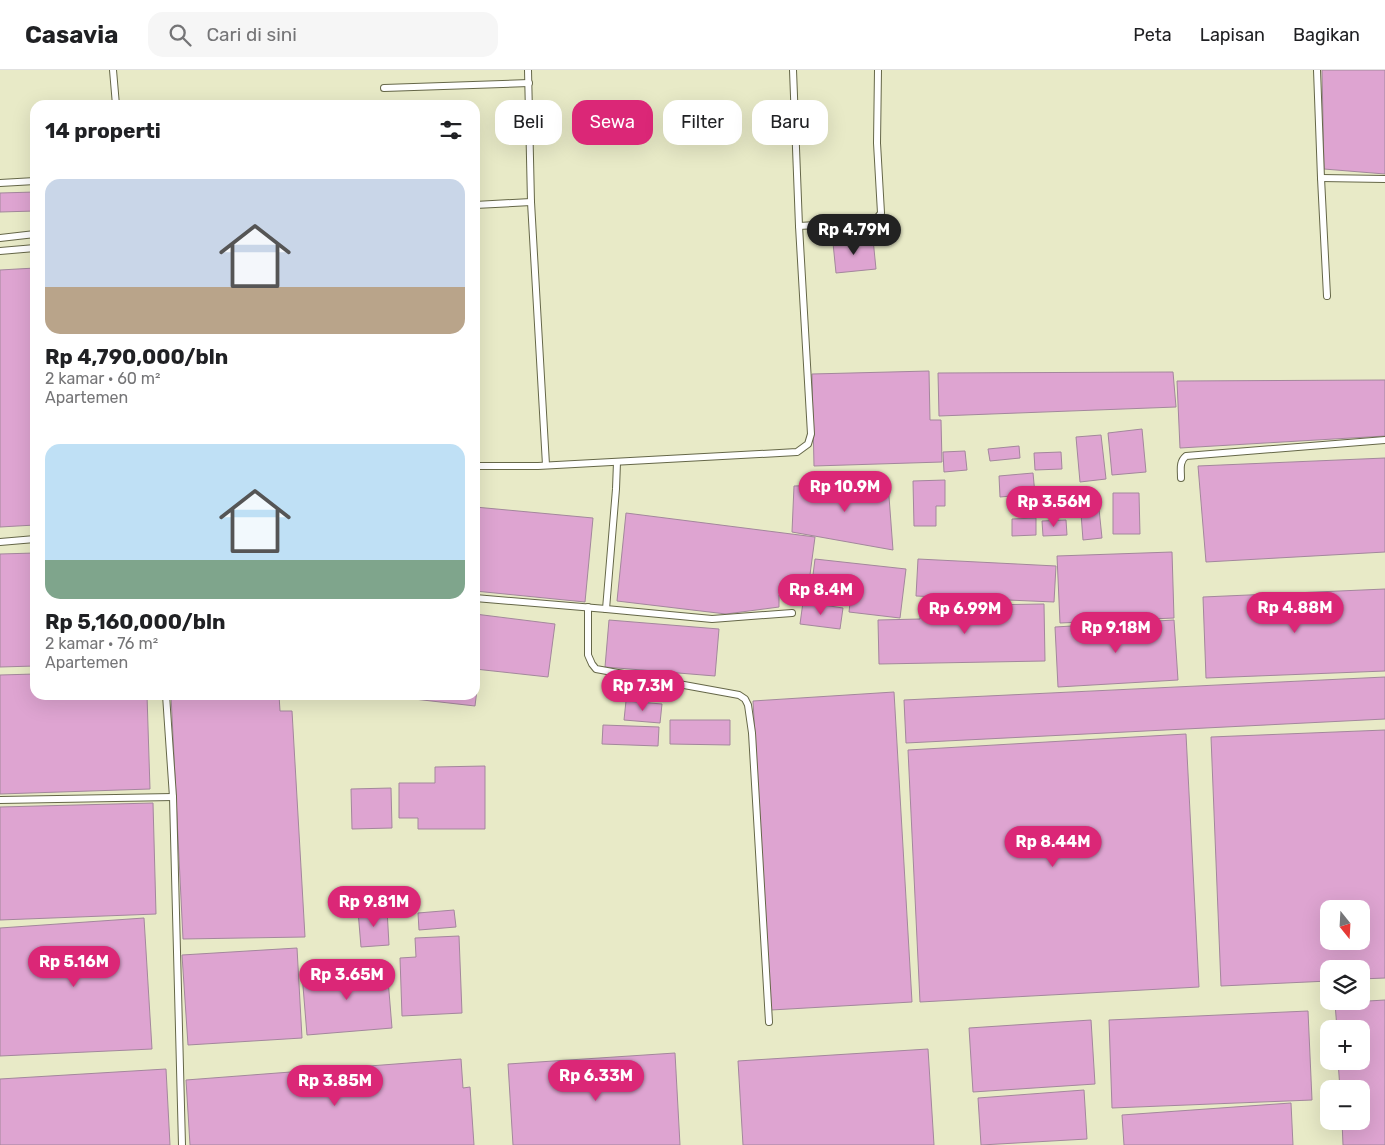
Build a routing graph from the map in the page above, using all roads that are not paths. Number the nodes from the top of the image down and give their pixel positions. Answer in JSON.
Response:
{"nodes":[{"id":1,"x":113,"y":70,"type":"edge"},
{"id":2,"x":528,"y":70,"type":"edge"},
{"id":3,"x":793,"y":70,"type":"edge"},
{"id":4,"x":878,"y":70,"type":"edge"},
{"id":5,"x":1317,"y":70,"type":"edge"},
{"id":6,"x":529,"y":83,"type":"junction"},
{"id":7,"x":384,"y":88,"type":"dead end"},
{"id":8,"x":116,"y":100,"type":"edge"},
{"id":9,"x":1321,"y":178,"type":"junction"},
{"id":10,"x":1385,"y":179,"type":"edge"},
{"id":11,"x":30,"y":181,"type":"edge"},
{"id":12,"x":0,"y":182,"type":"edge"},
{"id":13,"x":531,"y":202,"type":"junction"},
{"id":14,"x":480,"y":205,"type":"edge"},
{"id":15,"x":799,"y":226,"type":"junction"},
{"id":16,"x":30,"y":235,"type":"edge"},
{"id":17,"x":0,"y":238,"type":"edge"},
{"id":18,"x":30,"y":248,"type":"edge"},
{"id":19,"x":0,"y":251,"type":"edge"},
{"id":20,"x":1327,"y":296,"type":"dead end"},
{"id":21,"x":1385,"y":440,"type":"edge"},
{"id":22,"x":618,"y":462,"type":"junction"},
{"id":23,"x":546,"y":465,"type":"junction"},
{"id":24,"x":480,"y":466,"type":"edge"},
{"id":25,"x":1182,"y":478,"type":"dead end"},
{"id":26,"x":30,"y":539,"type":"edge"},
{"id":27,"x":0,"y":542,"type":"edge"},
{"id":28,"x":480,"y":598,"type":"edge"},
{"id":29,"x":588,"y":607,"type":"junction"},
{"id":30,"x":606,"y":609,"type":"junction"},
{"id":31,"x":792,"y":613,"type":"dead end"},
{"id":32,"x":166,"y":700,"type":"edge"},
{"id":33,"x":173,"y":797,"type":"junction"},
{"id":34,"x":0,"y":800,"type":"edge"},
{"id":35,"x":769,"y":1022,"type":"dead end"},
{"id":36,"x":182,"y":1145,"type":"edge"}],
"edges":[{"from":1,"to":8,"type":"lane"},
{"from":2,"to":6,"type":"lane"},
{"from":3,"to":15,"type":"lane"},
{"from":4,"to":15,"type":"lane"},
{"from":5,"to":9,"type":"lane"},
{"from":6,"to":7,"type":"lane"},
{"from":6,"to":13,"type":"lane"},
{"from":9,"to":10,"type":"lane"},
{"from":9,"to":20,"type":"lane"},
{"from":11,"to":12,"type":"lane"},
{"from":13,"to":14,"type":"lane"},
{"from":13,"to":23,"type":"lane"},
{"from":15,"to":22,"type":"lane"},
{"from":16,"to":17,"type":"lane"},
{"from":18,"to":19,"type":"lane"},
{"from":21,"to":25,"type":"lane"},
{"from":22,"to":23,"type":"lane"},
{"from":22,"to":30,"type":"lane"},
{"from":23,"to":24,"type":"lane"},
{"from":26,"to":27,"type":"lane"},
{"from":28,"to":29,"type":"lane"},
{"from":29,"to":30,"type":"lane"},
{"from":29,"to":35,"type":"lane"},
{"from":30,"to":31,"type":"lane"},
{"from":32,"to":33,"type":"lane"},
{"from":33,"to":34,"type":"lane"},
{"from":33,"to":36,"type":"lane"}]}
